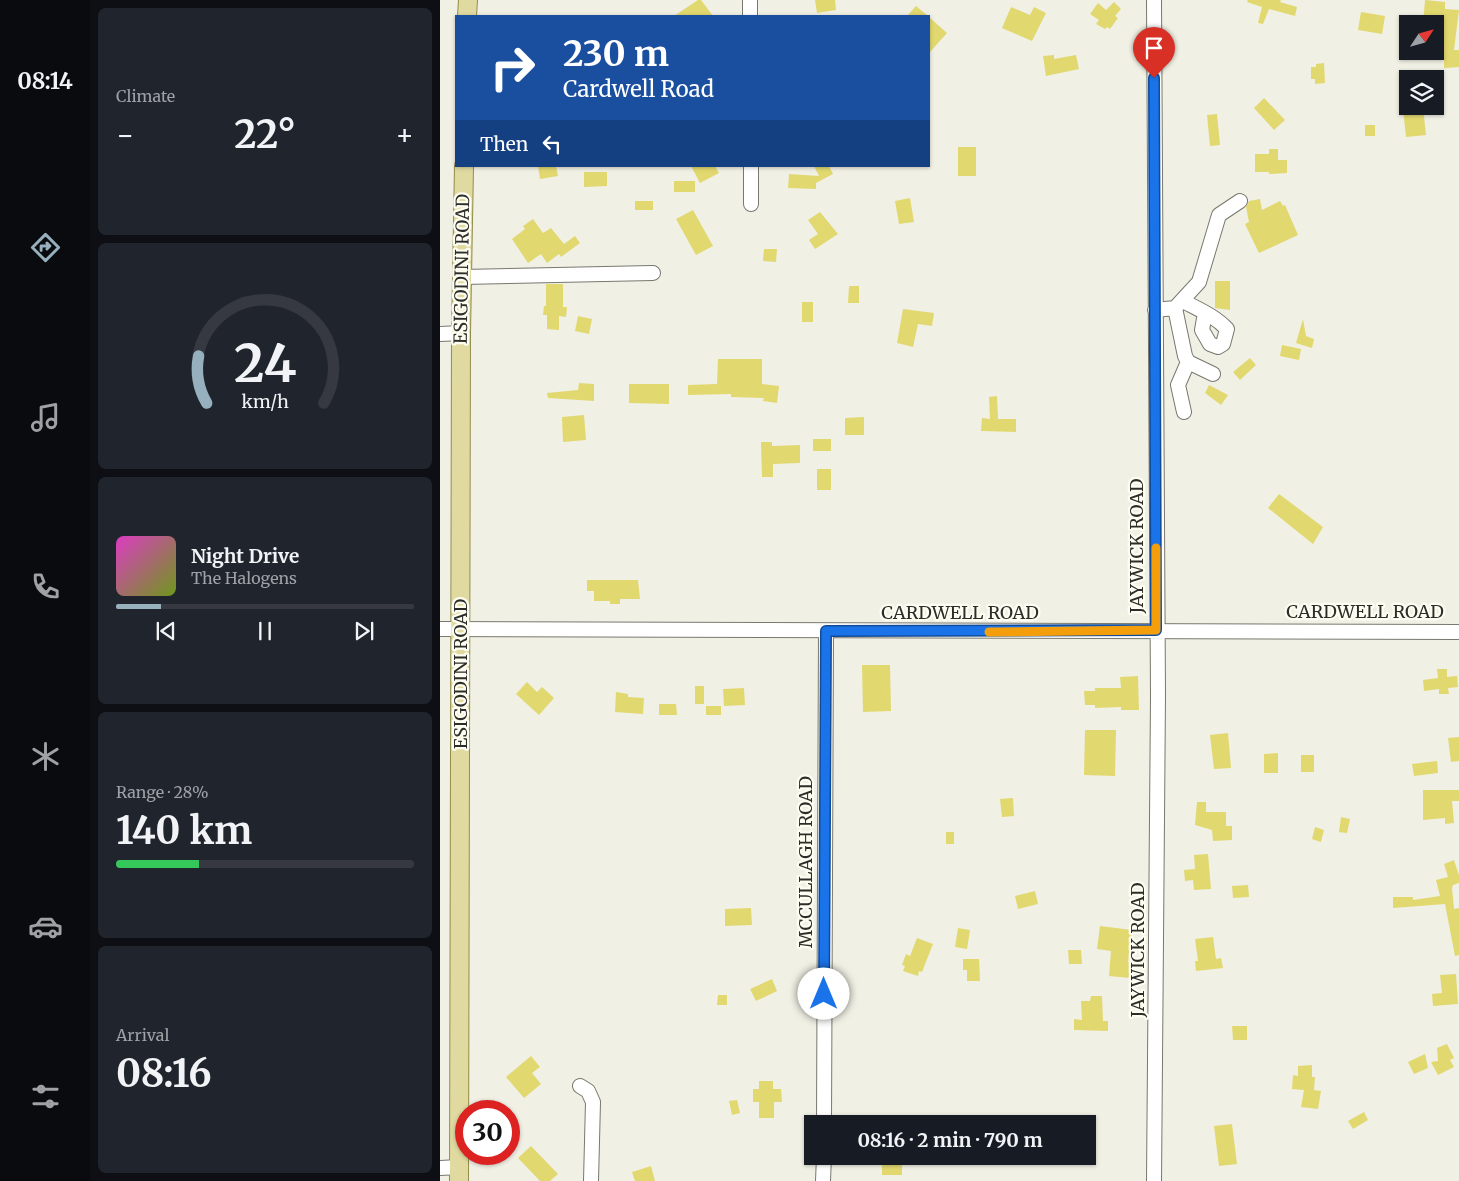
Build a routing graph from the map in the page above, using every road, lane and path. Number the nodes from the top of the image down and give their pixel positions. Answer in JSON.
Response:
{"nodes":[{"id":1,"x":468,"y":0,"type":"edge"},
{"id":2,"x":750,"y":0,"type":"edge"},
{"id":3,"x":1154,"y":0,"type":"edge"},
{"id":4,"x":467,"y":15,"type":"edge"},
{"id":5,"x":750,"y":15,"type":"edge"},
{"id":6,"x":464,"y":167,"type":"edge"},
{"id":7,"x":751,"y":167,"type":"edge"},
{"id":8,"x":1240,"y":200,"type":"dead end"},
{"id":9,"x":751,"y":204,"type":"dead end"},
{"id":10,"x":652,"y":273,"type":"dead end"},
{"id":11,"x":462,"y":278,"type":"junction"},
{"id":12,"x":1179,"y":305,"type":"junction"},
{"id":13,"x":1155,"y":310,"type":"junction"},
{"id":14,"x":1206,"y":313,"type":"dead end"},
{"id":15,"x":461,"y":333,"type":"junction"},
{"id":16,"x":440,"y":334,"type":"edge"},
{"id":17,"x":1188,"y":362,"type":"junction"},
{"id":18,"x":1213,"y":374,"type":"dead end"},
{"id":19,"x":1184,"y":412,"type":"dead end"},
{"id":20,"x":440,"y":629,"type":"edge"},
{"id":21,"x":461,"y":630,"type":"junction"},
{"id":22,"x":1156,"y":630,"type":"junction"},
{"id":23,"x":826,"y":631,"type":"junction"},
{"id":24,"x":1459,"y":632,"type":"edge"},
{"id":25,"x":580,"y":1086,"type":"dead end"},
{"id":26,"x":824,"y":1115,"type":"edge"},
{"id":27,"x":824,"y":1165,"type":"edge"},
{"id":28,"x":440,"y":1168,"type":"edge"},
{"id":29,"x":459,"y":1174,"type":"edge"},
{"id":30,"x":592,"y":1181,"type":"edge"},
{"id":31,"x":824,"y":1181,"type":"edge"},
{"id":32,"x":1154,"y":1181,"type":"edge"}],
"edges":[{"from":1,"to":4,"type":"main road"},
{"from":2,"to":5,"type":"street"},
{"from":3,"to":13,"type":"street","name":"JAYWICK ROAD"},
{"from":6,"to":11,"type":"main road","name":"ESIGODINI ROAD"},
{"from":7,"to":9,"type":"street"},
{"from":8,"to":12,"type":"street"},
{"from":10,"to":11,"type":"street"},
{"from":11,"to":15,"type":"main road","name":"ESIGODINI ROAD"},
{"from":12,"to":13,"type":"street"},
{"from":12,"to":14,"type":"street"},
{"from":12,"to":17,"type":"street"},
{"from":13,"to":22,"type":"street","name":"JAYWICK ROAD"},
{"from":15,"to":16,"type":"street"},
{"from":15,"to":21,"type":"main road","name":"ESIGODINI ROAD"},
{"from":17,"to":18,"type":"street"},
{"from":17,"to":19,"type":"street"},
{"from":20,"to":21,"type":"street","name":"CARDWELL ROAD"},
{"from":21,"to":23,"type":"street","name":"CARDWELL ROAD"},
{"from":21,"to":29,"type":"main road","name":"ESIGODINI ROAD"},
{"from":22,"to":23,"type":"street","name":"CARDWELL ROAD"},
{"from":22,"to":24,"type":"street","name":"CARDWELL ROAD"},
{"from":22,"to":32,"type":"street","name":"JAYWICK ROAD"},
{"from":23,"to":26,"type":"street","name":"MCCULLAGH ROAD"},
{"from":25,"to":30,"type":"street"},
{"from":27,"to":31,"type":"street"},
{"from":28,"to":29,"type":"street"}]}
